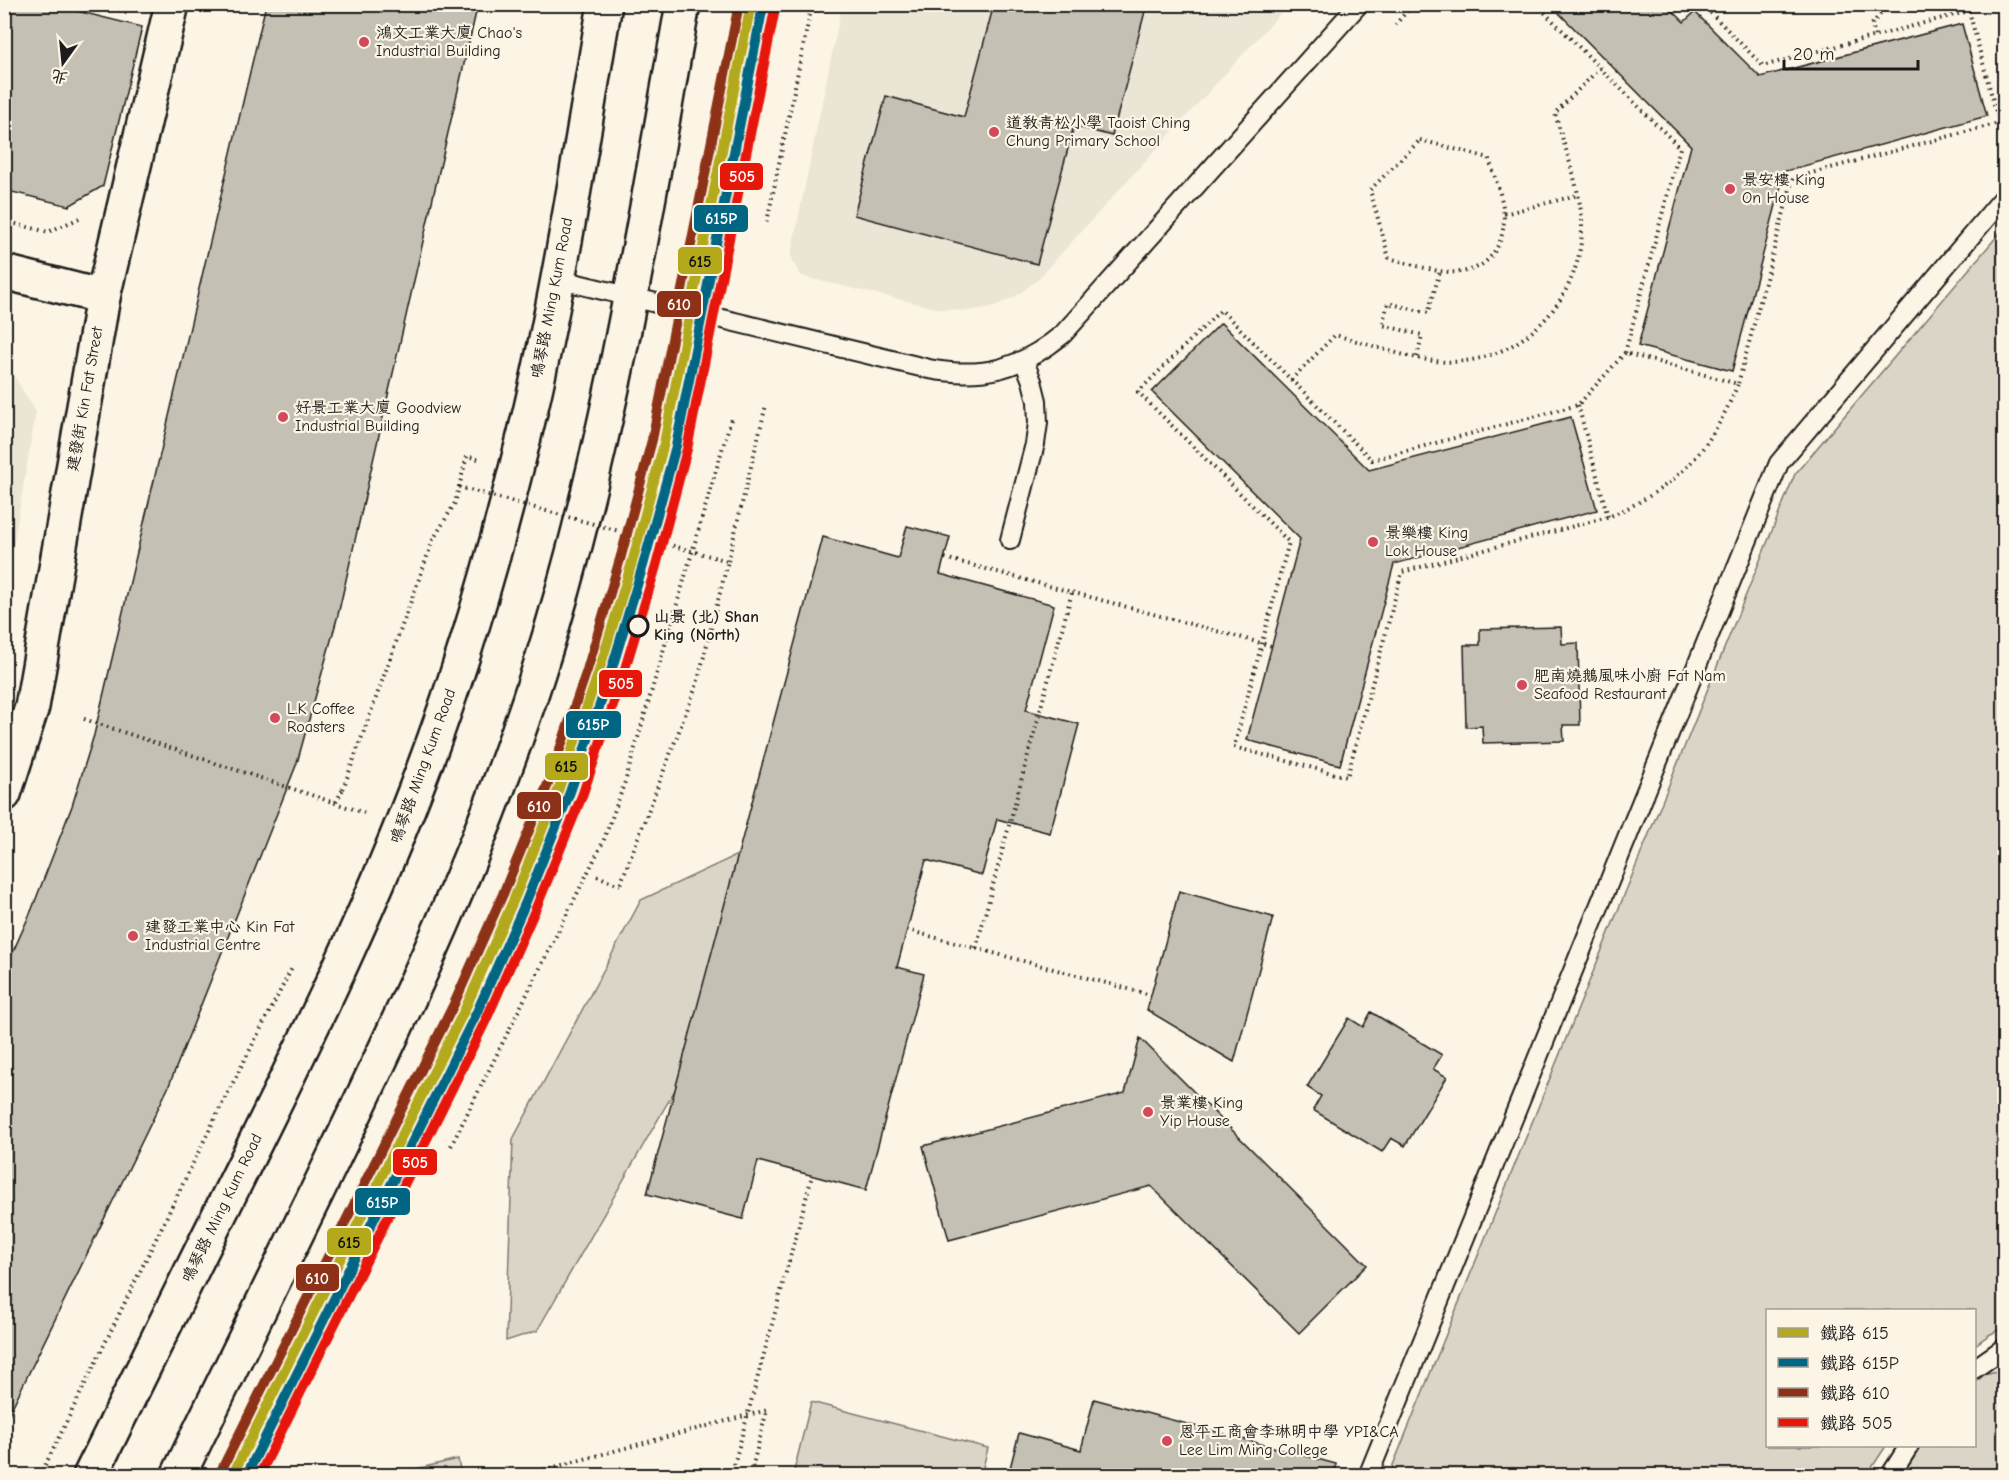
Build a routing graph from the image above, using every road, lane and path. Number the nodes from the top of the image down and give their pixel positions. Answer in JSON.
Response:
{"nodes":[{"id":1,"x":172,"y":4,"type":"edge"},
{"id":2,"x":606,"y":4,"type":"edge"},
{"id":3,"x":683,"y":4,"type":"edge"},
{"id":4,"x":812,"y":4,"type":"edge"},
{"id":5,"x":1359,"y":4,"type":"edge"},
{"id":6,"x":1413,"y":4,"type":"edge"},
{"id":7,"x":1536,"y":4,"type":"edge"},
{"id":8,"x":1702,"y":4,"type":"edge"},
{"id":9,"x":1889,"y":4,"type":"edge"},
{"id":10,"x":1395,"y":25,"type":"dead end"},
{"id":11,"x":1875,"y":36,"type":"junction"},
{"id":12,"x":1600,"y":68,"type":"junction"},
{"id":13,"x":1578,"y":195,"type":"junction"},
{"id":14,"x":2004,"y":197,"type":"edge"},
{"id":15,"x":1504,"y":214,"type":"junction"},
{"id":16,"x":767,"y":222,"type":"dead end"},
{"id":17,"x":4,"y":272,"type":"edge"},
{"id":18,"x":1440,"y":272,"type":"junction"},
{"id":19,"x":556,"y":279,"type":"junction"},
{"id":20,"x":103,"y":297,"type":"junction"},
{"id":21,"x":631,"y":297,"type":"junction"},
{"id":22,"x":1625,"y":353,"type":"junction"},
{"id":23,"x":1417,"y":357,"type":"junction"},
{"id":24,"x":1024,"y":361,"type":"junction"},
{"id":25,"x":1292,"y":380,"type":"junction"},
{"id":26,"x":1738,"y":384,"type":"junction"},
{"id":27,"x":766,"y":405,"type":"dead end"},
{"id":28,"x":1578,"y":405,"type":"junction"},
{"id":29,"x":731,"y":419,"type":"dead end"},
{"id":30,"x":481,"y":448,"type":"dead end"},
{"id":31,"x":478,"y":459,"type":"junction"},
{"id":32,"x":475,"y":470,"type":"dead end"},
{"id":33,"x":472,"y":481,"type":"dead end"},
{"id":34,"x":459,"y":487,"type":"junction"},
{"id":35,"x":470,"y":492,"type":"dead end"},
{"id":36,"x":1608,"y":517,"type":"junction"},
{"id":37,"x":1010,"y":540,"type":"dead end"},
{"id":38,"x":945,"y":558,"type":"dead end"},
{"id":39,"x":728,"y":561,"type":"junction"},
{"id":40,"x":1072,"y":592,"type":"junction"},
{"id":41,"x":1272,"y":646,"type":"dead end"},
{"id":42,"x":84,"y":719,"type":"dead end"},
{"id":43,"x":4,"y":794,"type":"edge"},
{"id":44,"x":336,"y":802,"type":"junction"},
{"id":45,"x":371,"y":815,"type":"dead end"},
{"id":46,"x":597,"y":876,"type":"dead end"},
{"id":47,"x":907,"y":930,"type":"dead end"},
{"id":48,"x":976,"y":948,"type":"junction"},
{"id":49,"x":295,"y":962,"type":"dead end"},
{"id":50,"x":1151,"y":995,"type":"dead end"},
{"id":51,"x":451,"y":1146,"type":"dead end"},
{"id":52,"x":812,"y":1176,"type":"dead end"},
{"id":53,"x":2004,"y":1348,"type":"edge"},
{"id":54,"x":1976,"y":1368,"type":"edge"},
{"id":55,"x":1908,"y":1447,"type":"edge"},
{"id":56,"x":40,"y":1476,"type":"edge"},
{"id":57,"x":90,"y":1476,"type":"edge"},
{"id":58,"x":178,"y":1476,"type":"edge"},
{"id":59,"x":521,"y":1476,"type":"edge"},
{"id":60,"x":731,"y":1476,"type":"edge"},
{"id":61,"x":750,"y":1476,"type":"edge"},
{"id":62,"x":1368,"y":1476,"type":"edge"},
{"id":63,"x":1890,"y":1476,"type":"edge"}],
"edges":[{"from":1,"to":20,"type":"main road","name":"建發街 Kin Fat Street"},
{"from":2,"to":19,"type":"main road","name":"鳴琴路 Ming Kum Road"},
{"from":3,"to":21,"type":"main road"},
{"from":4,"to":16,"type":"path"},
{"from":5,"to":24,"type":"lane"},
{"from":6,"to":10,"type":"path"},
{"from":7,"to":12,"type":"path"},
{"from":8,"to":11,"type":"path"},
{"from":9,"to":11,"type":"path"},
{"from":11,"to":26,"type":"path"},
{"from":12,"to":13,"type":"path"},
{"from":12,"to":22,"type":"path"},
{"from":13,"to":15,"type":"path"},
{"from":13,"to":23,"type":"path"},
{"from":14,"to":62,"type":"lane"},
{"from":15,"to":18,"type":"path"},
{"from":15,"to":18,"type":"path"},
{"from":17,"to":20,"type":"main road"},
{"from":18,"to":23,"type":"path"},
{"from":19,"to":21,"type":"lane"},
{"from":19,"to":57,"type":"main road","name":"鳴琴路 Ming Kum Road"},
{"from":20,"to":43,"type":"main road","name":"建發街 Kin Fat Street"},
{"from":21,"to":24,"type":"lane"},
{"from":21,"to":58,"type":"main road"},
{"from":22,"to":26,"type":"path"},
{"from":22,"to":28,"type":"path"},
{"from":23,"to":25,"type":"path"},
{"from":24,"to":37,"type":"lane"},
{"from":25,"to":28,"type":"path"},
{"from":25,"to":36,"type":"path"},
{"from":26,"to":36,"type":"path"},
{"from":27,"to":39,"type":"path"},
{"from":28,"to":36,"type":"path"},
{"from":29,"to":51,"type":"path"},
{"from":30,"to":31,"type":"path"},
{"from":31,"to":32,"type":"path"},
{"from":31,"to":34,"type":"path"},
{"from":33,"to":35,"type":"path"},
{"from":34,"to":39,"type":"path","bridge":true},
{"from":34,"to":44,"type":"path","bridge":true},
{"from":38,"to":40,"type":"path","bridge":true},
{"from":39,"to":46,"type":"path","bridge":true},
{"from":40,"to":41,"type":"path","bridge":true},
{"from":40,"to":48,"type":"path"},
{"from":42,"to":44,"type":"path"},
{"from":44,"to":45,"type":"path"},
{"from":47,"to":48,"type":"path"},
{"from":48,"to":50,"type":"path"},
{"from":49,"to":56,"type":"path"},
{"from":52,"to":60,"type":"path","bridge":true},
{"from":53,"to":54,"type":"lane"},
{"from":55,"to":63,"type":"lane"},
{"from":59,"to":61,"type":"path"}]}
